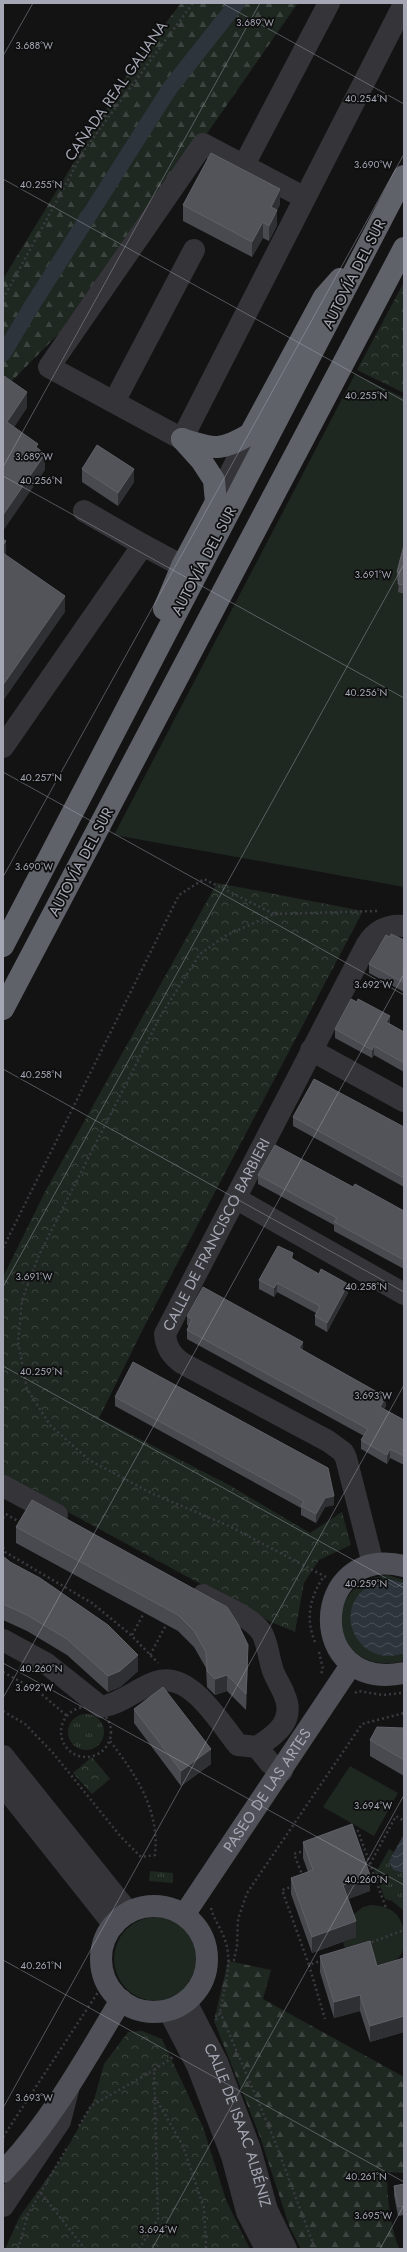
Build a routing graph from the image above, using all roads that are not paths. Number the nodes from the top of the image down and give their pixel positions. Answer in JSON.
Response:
{"nodes":[{"id":1,"x":329,"y":3,"type":"edge"},
{"id":2,"x":404,"y":4,"type":"edge"},
{"id":3,"x":244,"y":165,"type":"junction"},
{"id":4,"x":404,"y":176,"type":"edge"},
{"id":5,"x":305,"y":198,"type":"junction"},
{"id":6,"x":367,"y":248,"type":"junction"},
{"id":7,"x":404,"y":248,"type":"edge"},
{"id":8,"x":194,"y":250,"type":"dead end"},
{"id":9,"x":114,"y":402,"type":"junction"},
{"id":10,"x":250,"y":434,"type":"junction"},
{"id":11,"x":182,"y":439,"type":"junction"},
{"id":12,"x":216,"y":502,"type":"junction"},
{"id":13,"x":84,"y":511,"type":"dead end"},
{"id":14,"x":144,"y":545,"type":"junction"},
{"id":15,"x":182,"y":566,"type":"junction"},
{"id":16,"x":149,"y":665,"type":"junction"},
{"id":17,"x":3,"y":747,"type":"edge"},
{"id":18,"x":404,"y":926,"type":"edge"},
{"id":19,"x":3,"y":946,"type":"edge"},
{"id":20,"x":3,"y":1009,"type":"edge"},
{"id":21,"x":311,"y":1050,"type":"junction"},
{"id":22,"x":404,"y":1101,"type":"edge"},
{"id":23,"x":235,"y":1198,"type":"junction"},
{"id":24,"x":404,"y":1294,"type":"edge"},
{"id":25,"x":3,"y":1486,"type":"edge"},
{"id":26,"x":71,"y":1523,"type":"edge"},
{"id":27,"x":372,"y":1564,"type":"junction"},
{"id":28,"x":404,"y":1566,"type":"edge"},
{"id":29,"x":188,"y":1587,"type":"edge"},
{"id":30,"x":3,"y":1640,"type":"edge"},
{"id":31,"x":351,"y":1665,"type":"junction"},
{"id":32,"x":404,"y":1673,"type":"edge"},
{"id":33,"x":257,"y":1747,"type":"junction"},
{"id":34,"x":3,"y":1756,"type":"edge"},
{"id":35,"x":282,"y":1771,"type":"junction"},
{"id":36,"x":3,"y":1785,"type":"edge"},
{"id":37,"x":184,"y":1915,"type":"junction"},
{"id":38,"x":121,"y":1918,"type":"junction"},
{"id":39,"x":121,"y":2000,"type":"junction"},
{"id":40,"x":178,"y":2006,"type":"junction"},
{"id":41,"x":197,"y":2043,"type":"junction"},
{"id":42,"x":68,"y":2089,"type":"junction"},
{"id":43,"x":3,"y":2172,"type":"edge"},
{"id":44,"x":3,"y":2206,"type":"edge"},
{"id":45,"x":266,"y":2249,"type":"edge"},
{"id":46,"x":286,"y":2249,"type":"edge"}],
"edges":[{"from":1,"to":3,"type":"street"},
{"from":2,"to":5,"type":"street"},
{"from":3,"to":5,"type":"street"},
{"from":3,"to":9,"type":"street"},
{"from":4,"to":6,"type":"highway","name":"AUTOVÍA DEL SUR"},
{"from":5,"to":11,"type":"street"},
{"from":6,"to":10,"type":"highway"},
{"from":6,"to":16,"type":"highway","name":"AUTOVÍA DEL SUR"},
{"from":7,"to":20,"type":"highway","name":"AUTOVÍA DEL SUR"},
{"from":8,"to":9,"type":"street"},
{"from":9,"to":11,"type":"street"},
{"from":10,"to":11,"type":"highway"},
{"from":10,"to":12,"type":"street"},
{"from":11,"to":12,"type":"highway"},
{"from":12,"to":15,"type":"highway"},
{"from":13,"to":14,"type":"street"},
{"from":14,"to":15,"type":"street"},
{"from":14,"to":17,"type":"street"},
{"from":15,"to":16,"type":"highway"},
{"from":16,"to":19,"type":"highway","name":"AUTOVÍA DEL SUR"},
{"from":18,"to":21,"type":"street","name":"CALLE DE FRANCISCO BARBIERI"},
{"from":21,"to":22,"type":"street"},
{"from":21,"to":23,"type":"street","name":"CALLE DE FRANCISCO BARBIERI"},
{"from":23,"to":24,"type":"street"},
{"from":23,"to":27,"type":"street","name":"CALLE DE FRANCISCO BARBIERI"},
{"from":25,"to":26,"type":"street"},
{"from":27,"to":28,"type":"main road"},
{"from":27,"to":31,"type":"main road"},
{"from":29,"to":33,"type":"street"},
{"from":30,"to":33,"type":"street"},
{"from":31,"to":32,"type":"main road"},
{"from":31,"to":35,"type":"main road","name":"PASEO DE LAS ARTES"},
{"from":33,"to":35,"type":"street"},
{"from":34,"to":38,"type":"street"},
{"from":35,"to":37,"type":"main road","name":"PASEO DE LAS ARTES"},
{"from":36,"to":38,"type":"street"},
{"from":37,"to":38,"type":"main road"},
{"from":37,"to":40,"type":"main road"},
{"from":38,"to":39,"type":"main road"},
{"from":39,"to":40,"type":"main road"},
{"from":39,"to":42,"type":"main road"},
{"from":40,"to":41,"type":"street","name":"CALLE DE ISAAC ALBÉNIZ"},
{"from":41,"to":45,"type":"street","name":"CALLE DE ISAAC ALBÉNIZ"},
{"from":41,"to":46,"type":"street","name":"CALLE DE ISAAC ALBÉNIZ"},
{"from":42,"to":43,"type":"main road"},
{"from":42,"to":44,"type":"street"}]}
